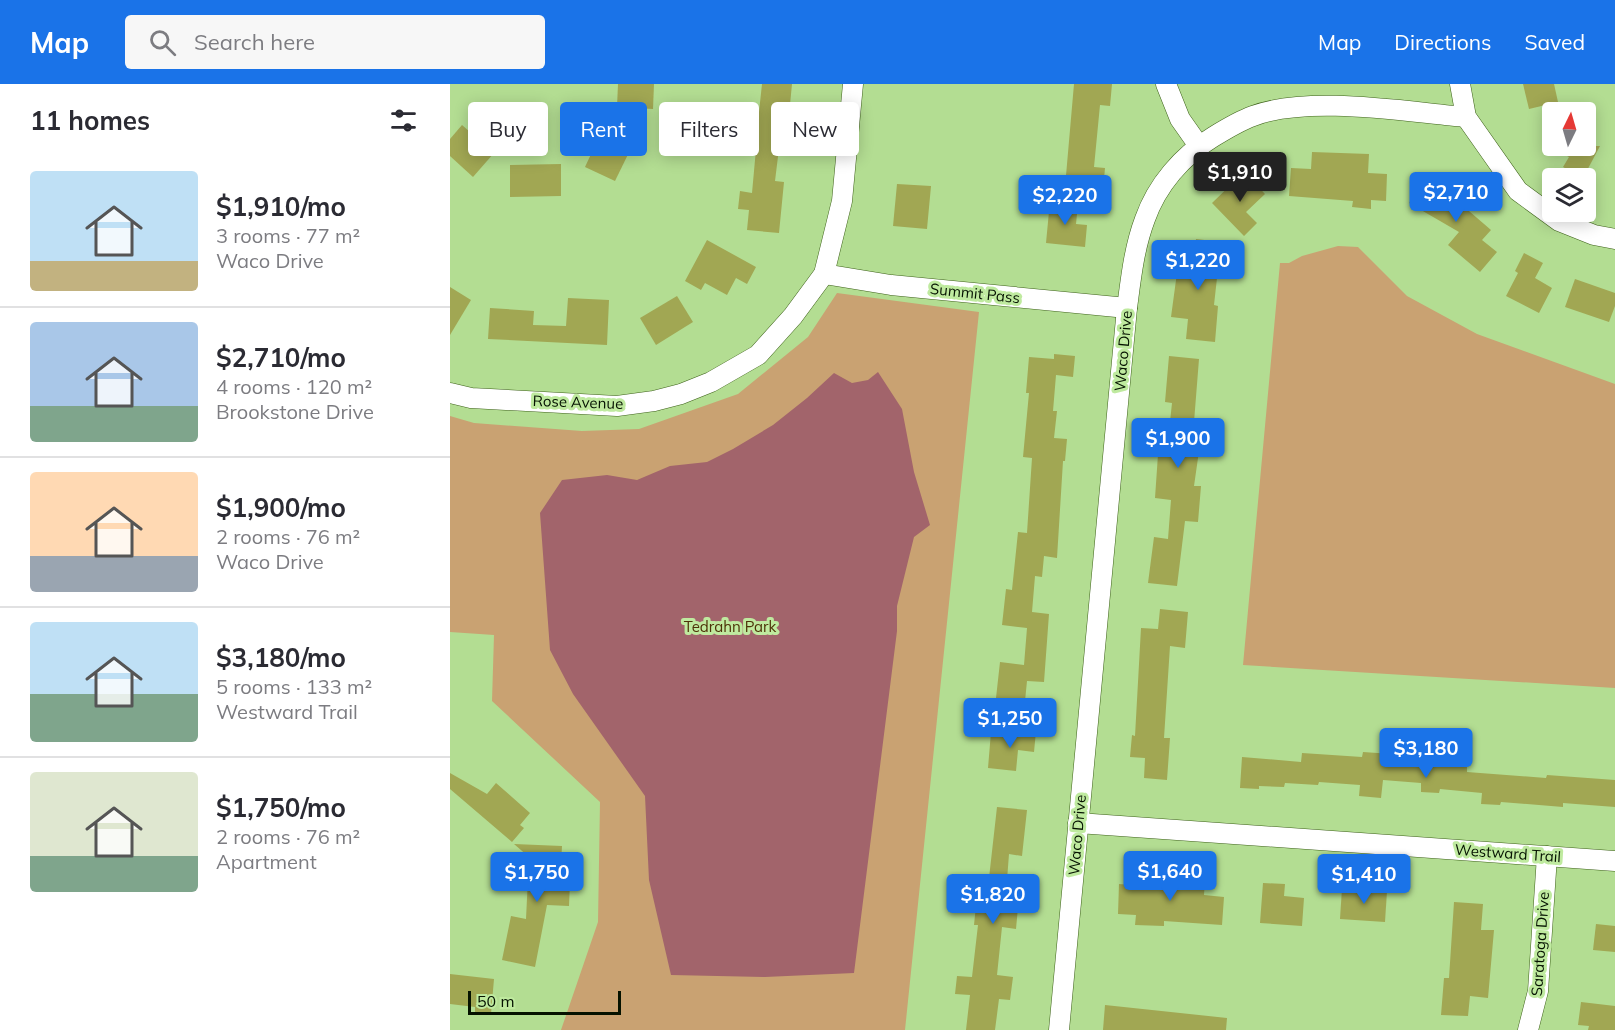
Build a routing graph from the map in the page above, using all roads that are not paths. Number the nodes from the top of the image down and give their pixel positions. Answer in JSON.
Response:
{"nodes":[{"id":1,"x":853,"y":84,"type":"edge"},
{"id":2,"x":1166,"y":84,"type":"edge"},
{"id":3,"x":1460,"y":84,"type":"edge"},
{"id":4,"x":1466,"y":117,"type":"junction"},
{"id":5,"x":1199,"y":146,"type":"junction"},
{"id":6,"x":1615,"y":239,"type":"edge"},
{"id":7,"x":824,"y":273,"type":"junction"},
{"id":8,"x":1126,"y":308,"type":"junction"},
{"id":9,"x":450,"y":393,"type":"edge"},
{"id":10,"x":1078,"y":823,"type":"junction"},
{"id":11,"x":1546,"y":856,"type":"junction"},
{"id":12,"x":1615,"y":861,"type":"edge"},
{"id":13,"x":1059,"y":1030,"type":"edge"},
{"id":14,"x":1528,"y":1030,"type":"edge"}],
"edges":[{"from":1,"to":7,"type":"street","name":"Rose Avenue"},
{"from":2,"to":5,"type":"street"},
{"from":3,"to":4,"type":"street"},
{"from":4,"to":5,"type":"street","name":"Waco Drive"},
{"from":4,"to":6,"type":"street"},
{"from":5,"to":8,"type":"street","name":"Waco Drive"},
{"from":7,"to":8,"type":"street","name":"Summit Pass"},
{"from":7,"to":9,"type":"street","name":"Rose Avenue"},
{"from":8,"to":10,"type":"street","name":"Waco Drive"},
{"from":10,"to":11,"type":"street","name":"Westward Trail"},
{"from":10,"to":13,"type":"street","name":"Waco Drive"},
{"from":11,"to":12,"type":"street","name":"Westward Trail"},
{"from":11,"to":14,"type":"street","name":"Saratoga Drive"}]}
